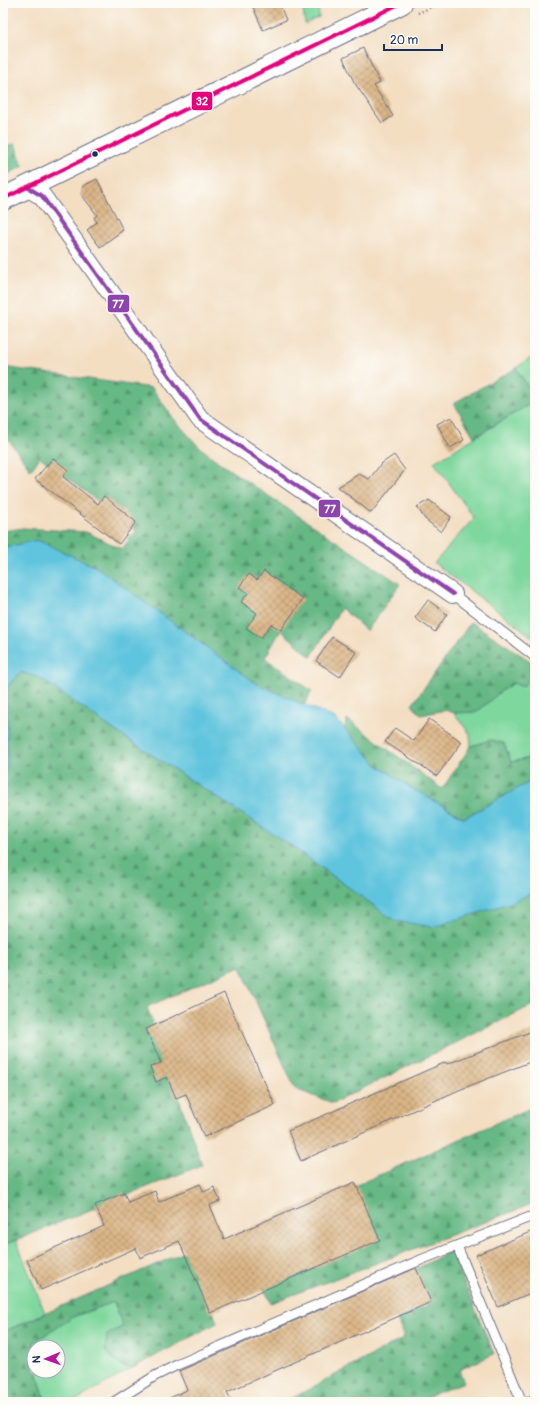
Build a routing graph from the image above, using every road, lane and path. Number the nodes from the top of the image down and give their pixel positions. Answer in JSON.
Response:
{"nodes":[{"id":1,"x":401,"y":3,"type":"edge"},
{"id":2,"x":27,"y":188,"type":"junction"},
{"id":3,"x":3,"y":199,"type":"edge"},
{"id":4,"x":453,"y":594,"type":"joint"},
{"id":5,"x":535,"y":657,"type":"edge"},
{"id":6,"x":535,"y":1215,"type":"edge"},
{"id":7,"x":457,"y":1246,"type":"junction"},
{"id":8,"x":535,"y":1399,"type":"edge"},
{"id":9,"x":114,"y":1402,"type":"edge"},
{"id":10,"x":522,"y":1402,"type":"edge"},
{"id":11,"x":529,"y":1402,"type":"edge"}],
"edges":[{"from":1,"to":2,"type":"main road"},
{"from":2,"to":3,"type":"main road"},
{"from":2,"to":4,"type":"street"},
{"from":4,"to":5,"type":"lane"},
{"from":6,"to":7,"type":"lane"},
{"from":7,"to":9,"type":"lane"},
{"from":7,"to":10,"type":"lane"},
{"from":8,"to":11,"type":"lane"}]}
